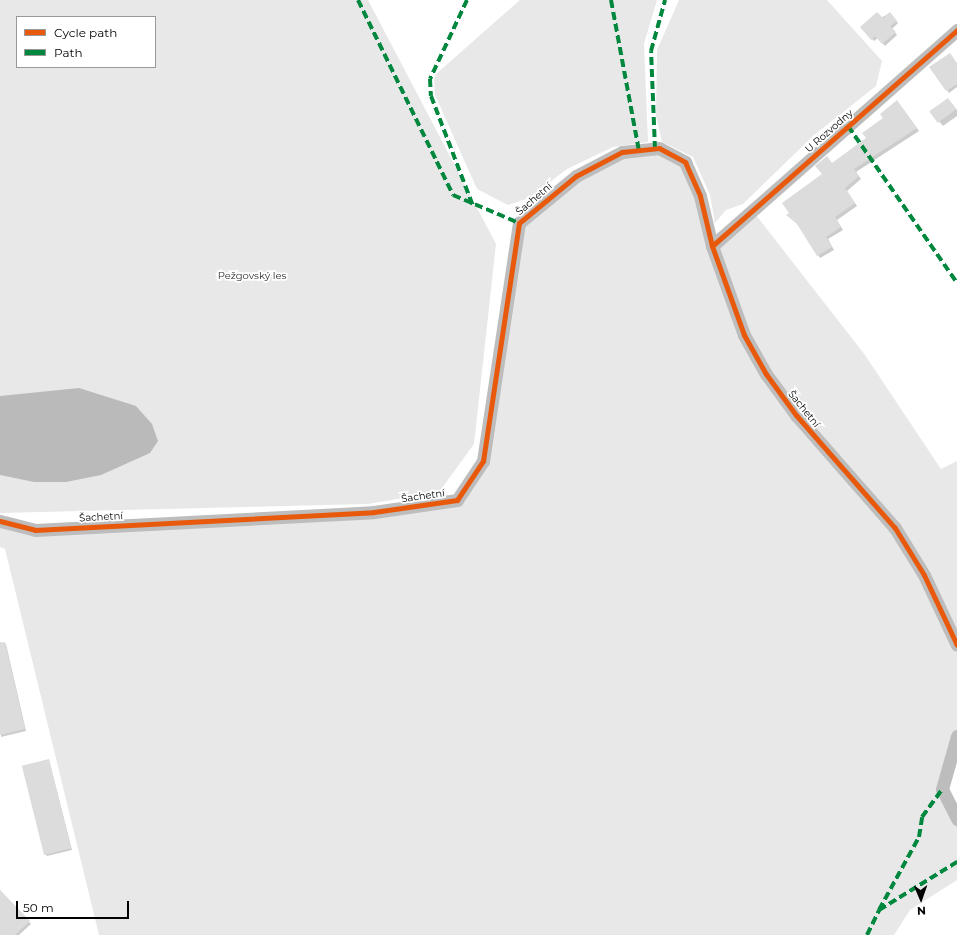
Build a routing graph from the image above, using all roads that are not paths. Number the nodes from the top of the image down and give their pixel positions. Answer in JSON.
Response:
{"nodes":[{"id":1,"x":957,"y":30,"type":"edge"},
{"id":2,"x":712,"y":246,"type":"junction"},
{"id":3,"x":0,"y":521,"type":"edge"},
{"id":4,"x":957,"y":645,"type":"edge"},
{"id":5,"x":957,"y":736,"type":"edge"},
{"id":6,"x":957,"y":819,"type":"edge"}],
"edges":[{"from":1,"to":2,"type":"street","name":"U Rozvodny"},
{"from":2,"to":3,"type":"street","name":"Šachetní"},
{"from":2,"to":4,"type":"street","name":"Šachetní"},
{"from":5,"to":6,"type":"street"}]}
